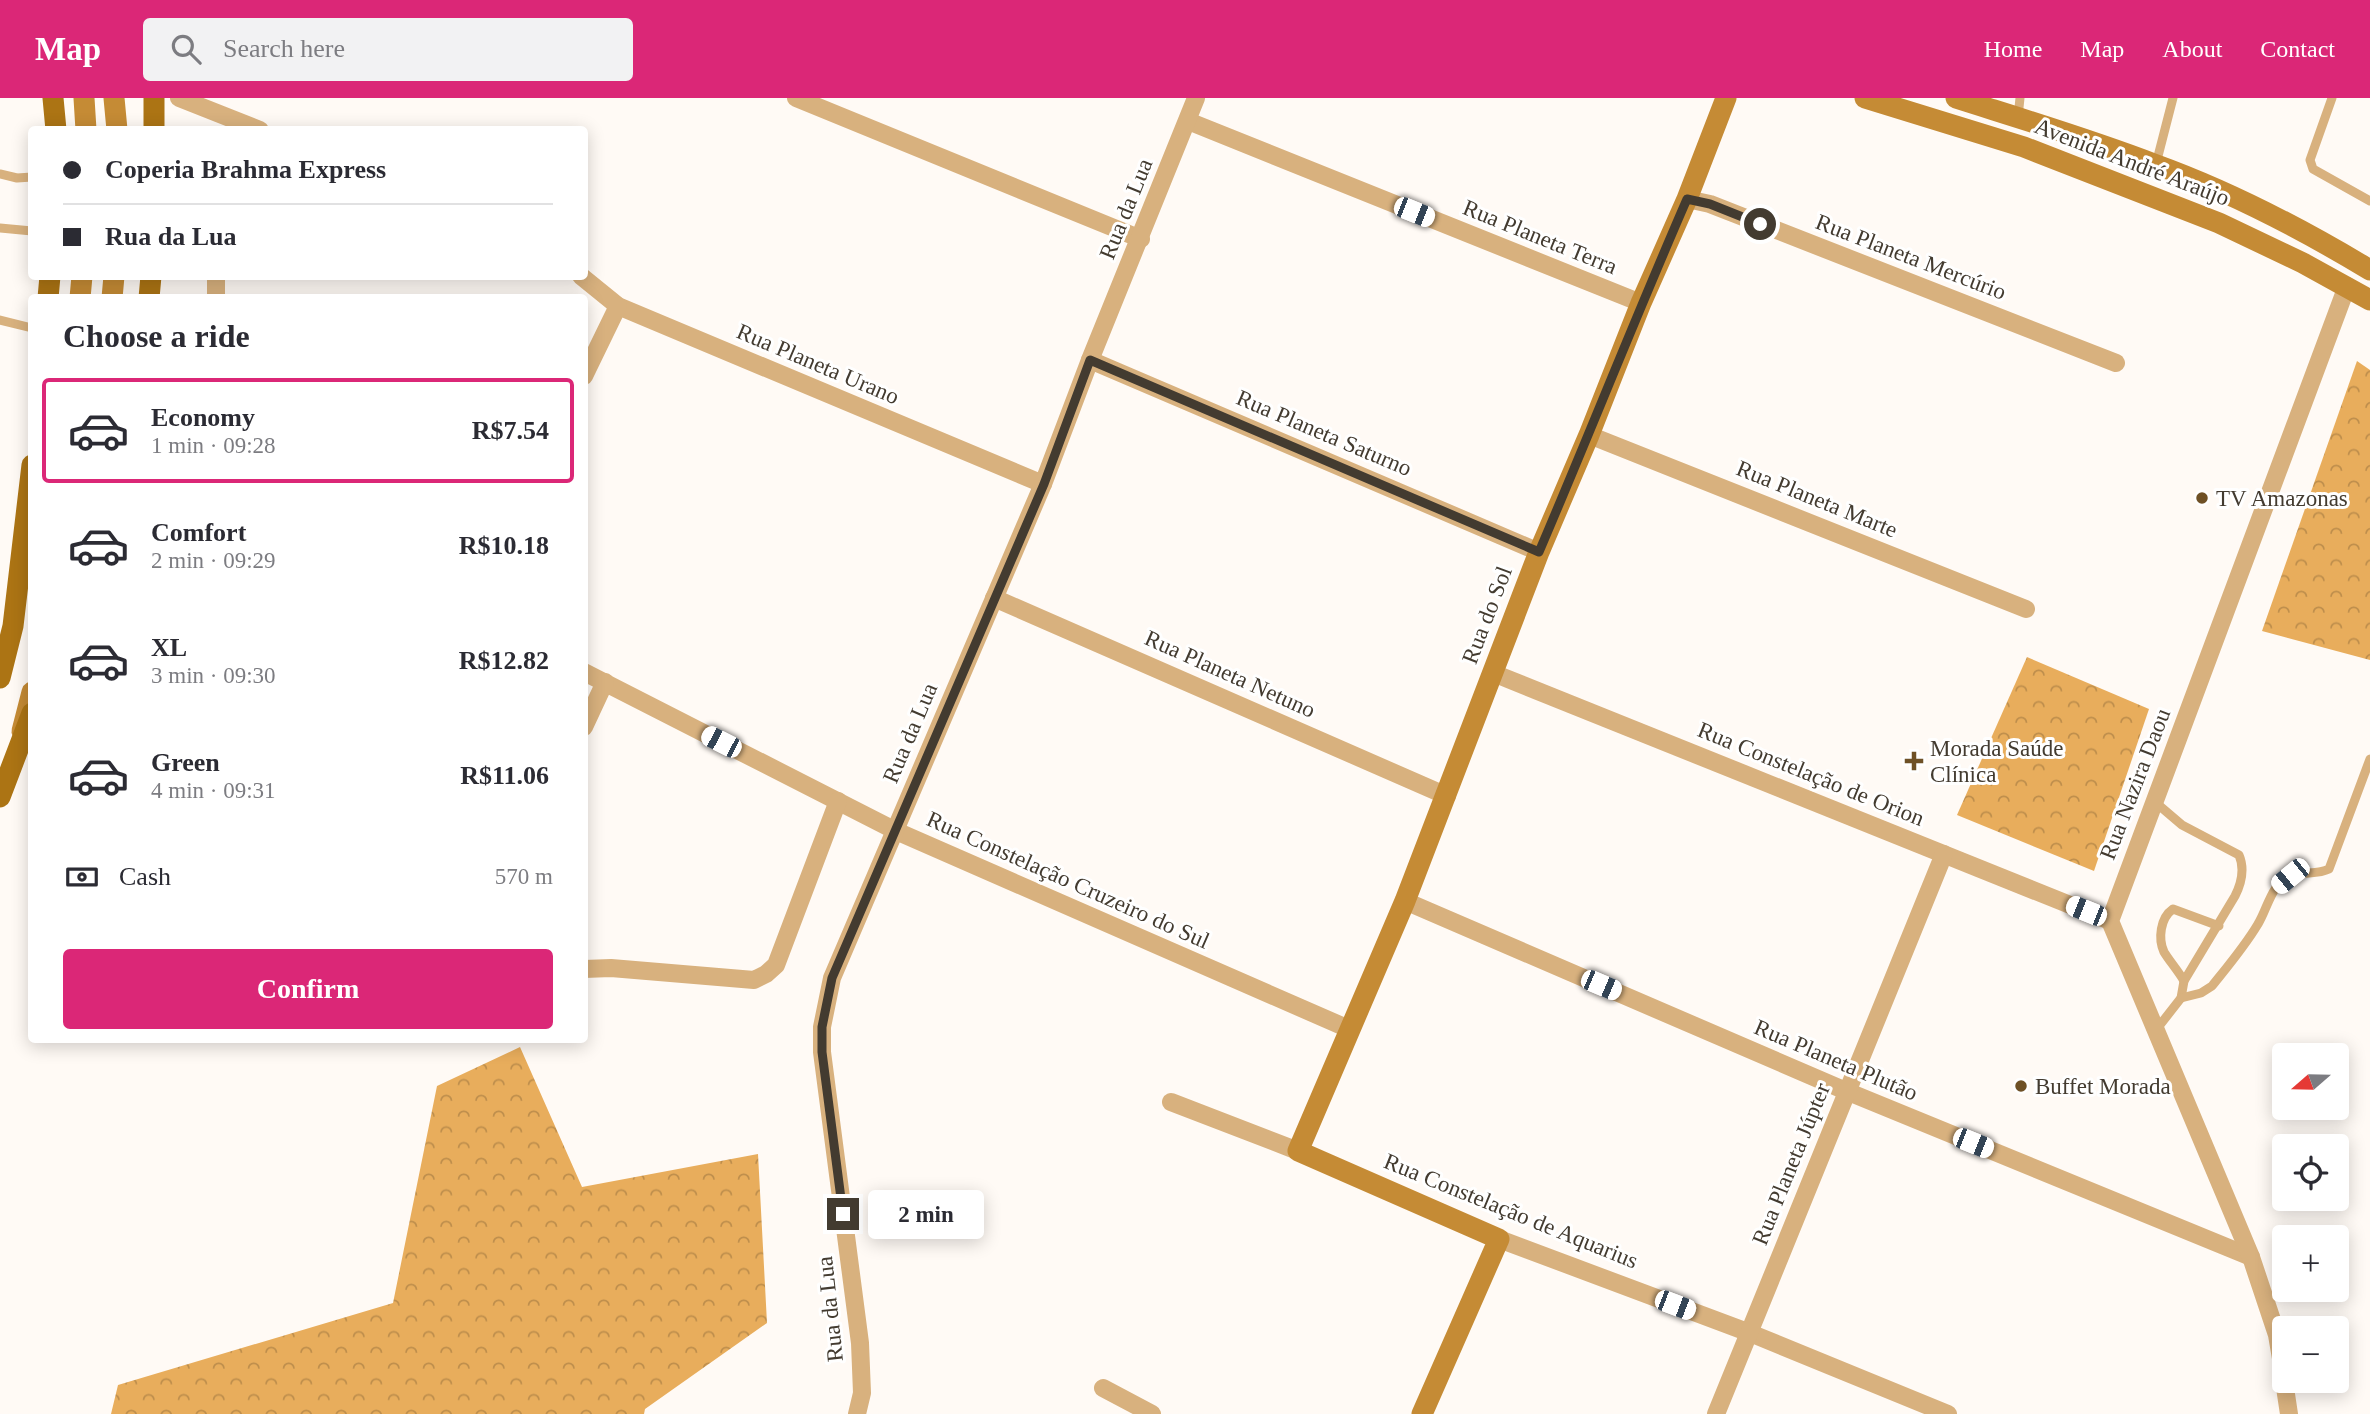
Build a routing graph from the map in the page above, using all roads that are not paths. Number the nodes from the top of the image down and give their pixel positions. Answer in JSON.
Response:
{"nodes":[{"id":1,"x":53,"y":98,"type":"edge"},
{"id":2,"x":84,"y":98,"type":"edge"},
{"id":3,"x":114,"y":98,"type":"edge"},
{"id":4,"x":154,"y":98,"type":"edge"},
{"id":5,"x":179,"y":98,"type":"edge"},
{"id":6,"x":796,"y":98,"type":"edge"},
{"id":7,"x":1196,"y":98,"type":"edge"},
{"id":8,"x":1726,"y":98,"type":"edge"},
{"id":9,"x":1865,"y":98,"type":"edge"},
{"id":10,"x":1956,"y":98,"type":"edge"},
{"id":11,"x":2173,"y":98,"type":"edge"},
{"id":12,"x":2332,"y":98,"type":"edge"},
{"id":13,"x":2019,"y":108,"type":"edge"},
{"id":14,"x":1188,"y":121,"type":"junction"},
{"id":15,"x":56,"y":126,"type":"edge"},
{"id":16,"x":86,"y":126,"type":"edge"},
{"id":17,"x":117,"y":126,"type":"edge"},
{"id":18,"x":154,"y":126,"type":"edge"},
{"id":19,"x":250,"y":126,"type":"edge"},
{"id":20,"x":2155,"y":164,"type":"junction"},
{"id":21,"x":0,"y":174,"type":"edge"},
{"id":22,"x":28,"y":177,"type":"edge"},
{"id":23,"x":1687,"y":199,"type":"junction"},
{"id":24,"x":2370,"y":201,"type":"edge"},
{"id":25,"x":0,"y":228,"type":"edge"},
{"id":26,"x":28,"y":231,"type":"edge"},
{"id":27,"x":1141,"y":239,"type":"junction"},
{"id":28,"x":2370,"y":270,"type":"edge"},
{"id":29,"x":586,"y":280,"type":"edge"},
{"id":30,"x":2347,"y":286,"type":"junction"},
{"id":31,"x":2370,"y":300,"type":"edge"},
{"id":32,"x":1641,"y":303,"type":"junction"},
{"id":33,"x":618,"y":306,"type":"junction"},
{"id":34,"x":0,"y":320,"type":"edge"},
{"id":35,"x":28,"y":327,"type":"edge"},
{"id":36,"x":1090,"y":360,"type":"junction"},
{"id":37,"x":2116,"y":363,"type":"dead end"},
{"id":38,"x":588,"y":368,"type":"edge"},
{"id":39,"x":1589,"y":435,"type":"junction"},
{"id":40,"x":1044,"y":484,"type":"junction"},
{"id":41,"x":28,"y":499,"type":"edge"},
{"id":42,"x":1539,"y":552,"type":"junction"},
{"id":43,"x":28,"y":564,"type":"edge"},
{"id":44,"x":994,"y":598,"type":"junction"},
{"id":45,"x":2026,"y":609,"type":"dead end"},
{"id":46,"x":13,"y":626,"type":"junction"},
{"id":47,"x":1493,"y":673,"type":"junction"},
{"id":48,"x":588,"y":674,"type":"edge"},
{"id":49,"x":0,"y":678,"type":"edge"},
{"id":50,"x":605,"y":682,"type":"junction"},
{"id":51,"x":28,"y":708,"type":"edge"},
{"id":52,"x":588,"y":718,"type":"edge"},
{"id":53,"x":28,"y":723,"type":"edge"},
{"id":54,"x":18,"y":747,"type":"junction"},
{"id":55,"x":2370,"y":759,"type":"edge"},
{"id":56,"x":1447,"y":796,"type":"junction"},
{"id":57,"x":0,"y":797,"type":"edge"},
{"id":58,"x":838,"y":802,"type":"junction"},
{"id":59,"x":2155,"y":802,"type":"junction"},
{"id":60,"x":896,"y":831,"type":"junction"},
{"id":61,"x":1944,"y":854,"type":"junction"},
{"id":62,"x":1405,"y":901,"type":"junction"},
{"id":63,"x":2110,"y":921,"type":"junction"},
{"id":64,"x":2219,"y":926,"type":"junction"},
{"id":65,"x":588,"y":969,"type":"edge"},
{"id":66,"x":2185,"y":981,"type":"junction"},
{"id":67,"x":2181,"y":998,"type":"junction"},
{"id":68,"x":1349,"y":1029,"type":"junction"},
{"id":69,"x":2156,"y":1030,"type":"junction"},
{"id":70,"x":1846,"y":1091,"type":"junction"},
{"id":71,"x":1171,"y":1102,"type":"dead end"},
{"id":72,"x":1298,"y":1151,"type":"junction"},
{"id":73,"x":1499,"y":1239,"type":"junction"},
{"id":74,"x":2251,"y":1257,"type":"junction"},
{"id":75,"x":2272,"y":1320,"type":"edge"},
{"id":76,"x":1750,"y":1333,"type":"junction"},
{"id":77,"x":1103,"y":1388,"type":"dead end"},
{"id":78,"x":2286,"y":1393,"type":"edge"},
{"id":79,"x":857,"y":1414,"type":"edge"},
{"id":80,"x":1152,"y":1414,"type":"edge"},
{"id":81,"x":1422,"y":1414,"type":"edge"},
{"id":82,"x":1716,"y":1414,"type":"edge"},
{"id":83,"x":1948,"y":1414,"type":"edge"},
{"id":84,"x":2289,"y":1414,"type":"edge"}],
"edges":[{"from":1,"to":15,"type":"main road"},
{"from":2,"to":16,"type":"street"},
{"from":3,"to":17,"type":"street"},
{"from":4,"to":18,"type":"main road"},
{"from":5,"to":19,"type":"street"},
{"from":6,"to":27,"type":"street"},
{"from":7,"to":14,"type":"street","name":"Rua da Lua"},
{"from":8,"to":23,"type":"street","name":"Rua do Sol"},
{"from":9,"to":30,"type":"street","name":"Avenida André Araújo"},
{"from":10,"to":13,"type":"street","name":"Avenida André Araújo"},
{"from":11,"to":20,"type":"lane"},
{"from":12,"to":24,"type":"lane"},
{"from":13,"to":20,"type":"street","name":"Avenida André Araújo"},
{"from":14,"to":27,"type":"street","name":"Rua da Lua"},
{"from":14,"to":32,"type":"street","name":"Rua Planeta Terra"},
{"from":20,"to":28,"type":"street","name":"Avenida André Araújo"},
{"from":21,"to":22,"type":"lane"},
{"from":23,"to":32,"type":"street","name":"Rua do Sol"},
{"from":23,"to":37,"type":"street","name":"Rua Planeta Mercúrio"},
{"from":25,"to":26,"type":"lane"},
{"from":27,"to":36,"type":"street","name":"Rua da Lua"},
{"from":29,"to":33,"type":"street","name":"Rua Planeta Urano"},
{"from":30,"to":31,"type":"street","name":"Avenida André Araújo"},
{"from":30,"to":59,"type":"street","name":"Rua Nazira Daou"},
{"from":32,"to":39,"type":"street","name":"Rua do Sol"},
{"from":33,"to":38,"type":"street"},
{"from":33,"to":40,"type":"street","name":"Rua Planeta Urano"},
{"from":34,"to":35,"type":"lane"},
{"from":36,"to":40,"type":"street","name":"Rua da Lua"},
{"from":36,"to":42,"type":"street","name":"Rua Planeta Saturno"},
{"from":39,"to":42,"type":"street","name":"Rua do Sol"},
{"from":39,"to":45,"type":"street","name":"Rua Planeta Marte"},
{"from":40,"to":44,"type":"street","name":"Rua da Lua"},
{"from":41,"to":46,"type":"main road"},
{"from":42,"to":47,"type":"street","name":"Rua do Sol"},
{"from":43,"to":46,"type":"street"},
{"from":44,"to":56,"type":"street","name":"Rua Planeta Netuno"},
{"from":44,"to":60,"type":"street","name":"Rua da Lua"},
{"from":46,"to":49,"type":"main road"},
{"from":47,"to":56,"type":"street","name":"Rua do Sol"},
{"from":47,"to":61,"type":"street","name":"Rua Constelação de Orion"},
{"from":48,"to":50,"type":"street","name":"Rua Constelação Cruzeiro do Sul"},
{"from":50,"to":52,"type":"street"},
{"from":50,"to":58,"type":"street","name":"Rua Constelação Cruzeiro do Sul"},
{"from":51,"to":54,"type":"street"},
{"from":53,"to":54,"type":"main road"},
{"from":54,"to":57,"type":"main road"},
{"from":55,"to":67,"type":"lane"},
{"from":56,"to":62,"type":"street","name":"Rua do Sol"},
{"from":58,"to":60,"type":"street","name":"Rua Constelação Cruzeiro do Sul"},
{"from":58,"to":65,"type":"street"},
{"from":59,"to":63,"type":"street","name":"Rua Nazira Daou"},
{"from":59,"to":64,"type":"lane"},
{"from":60,"to":68,"type":"street","name":"Rua Constelação Cruzeiro do Sul"},
{"from":60,"to":79,"type":"street","name":"Rua da Lua"},
{"from":61,"to":63,"type":"street","name":"Rua Constelação de Orion"},
{"from":61,"to":70,"type":"street","name":"Rua Planeta Júpter"},
{"from":62,"to":68,"type":"street","name":"Rua do Sol"},
{"from":62,"to":70,"type":"street","name":"Rua Planeta Plutão"},
{"from":63,"to":69,"type":"street"},
{"from":64,"to":66,"type":"lane"},
{"from":64,"to":66,"type":"lane"},
{"from":66,"to":67,"type":"lane"},
{"from":67,"to":69,"type":"lane"},
{"from":68,"to":72,"type":"street","name":"Rua do Sol"},
{"from":69,"to":74,"type":"street"},
{"from":70,"to":74,"type":"street","name":"Rua Planeta Plutão"},
{"from":70,"to":76,"type":"street","name":"Rua Planeta Júpter"},
{"from":71,"to":72,"type":"street","name":"Rua Constelação de Aquarius"},
{"from":72,"to":73,"type":"street","name":"Rua Constelação de Aquarius"},
{"from":73,"to":76,"type":"street","name":"Rua Constelação de Aquarius"},
{"from":73,"to":81,"type":"street"},
{"from":74,"to":75,"type":"street"},
{"from":76,"to":82,"type":"street","name":"Rua Planeta Júpter"},
{"from":76,"to":83,"type":"street","name":"Rua Constelação de Aquarius"},
{"from":77,"to":80,"type":"street"},
{"from":78,"to":84,"type":"street"}]}
